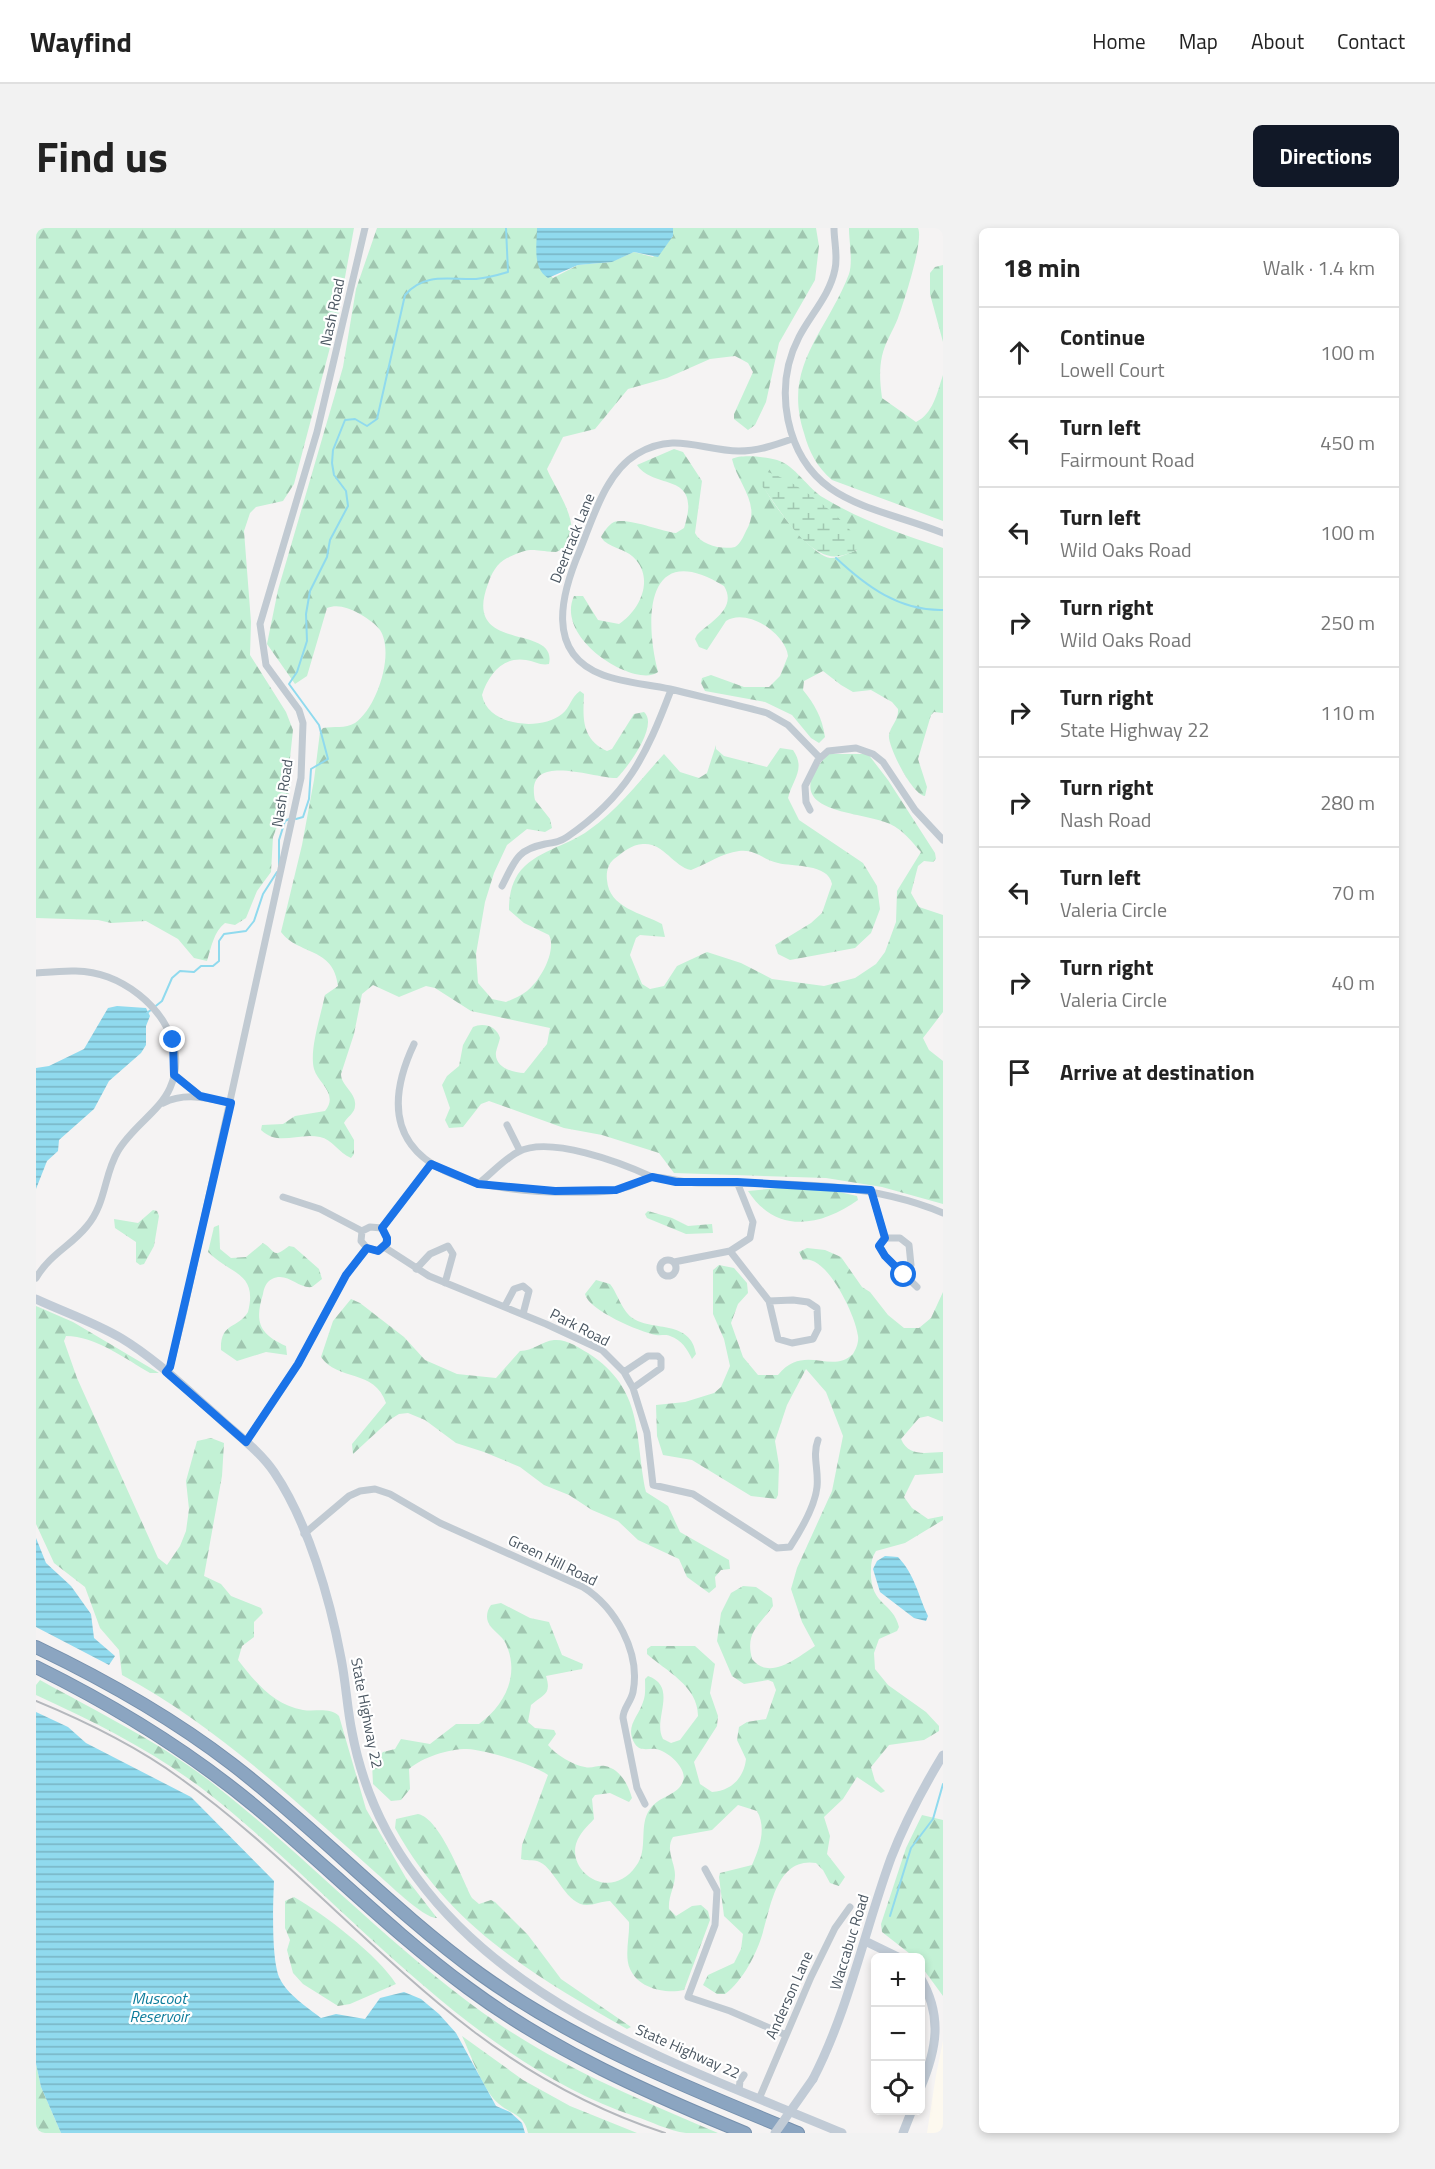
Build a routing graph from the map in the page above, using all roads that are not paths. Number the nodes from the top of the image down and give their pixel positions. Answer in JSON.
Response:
{"nodes":[{"id":1,"x":365,"y":228,"type":"edge"},
{"id":2,"x":834,"y":228,"type":"edge"},
{"id":3,"x":792,"y":439,"type":"junction"},
{"id":4,"x":943,"y":533,"type":"edge"},
{"id":5,"x":671,"y":690,"type":"junction"},
{"id":6,"x":820,"y":758,"type":"junction"},
{"id":7,"x":810,"y":810,"type":"dead end"},
{"id":8,"x":943,"y":840,"type":"edge"},
{"id":9,"x":502,"y":886,"type":"dead end"},
{"id":10,"x":36,"y":973,"type":"edge"},
{"id":11,"x":414,"y":1044,"type":"dead end"},
{"id":12,"x":174,"y":1075,"type":"junction"},
{"id":13,"x":200,"y":1096,"type":"junction"},
{"id":14,"x":231,"y":1103,"type":"junction"},
{"id":15,"x":162,"y":1104,"type":"junction"},
{"id":16,"x":507,"y":1125,"type":"dead end"},
{"id":17,"x":520,"y":1151,"type":"junction"},
{"id":18,"x":431,"y":1164,"type":"junction"},
{"id":19,"x":652,"y":1177,"type":"junction"},
{"id":20,"x":737,"y":1182,"type":"junction"},
{"id":21,"x":478,"y":1184,"type":"junction"},
{"id":22,"x":871,"y":1190,"type":"junction"},
{"id":23,"x":282,"y":1197,"type":"dead end"},
{"id":24,"x":943,"y":1213,"type":"edge"},
{"id":25,"x":382,"y":1228,"type":"junction"},
{"id":26,"x":362,"y":1231,"type":"junction"},
{"id":27,"x":885,"y":1238,"type":"junction"},
{"id":28,"x":384,"y":1247,"type":"junction"},
{"id":29,"x":367,"y":1248,"type":"junction"},
{"id":30,"x":730,"y":1251,"type":"junction"},
{"id":31,"x":674,"y":1262,"type":"dead end"},
{"id":32,"x":416,"y":1269,"type":"junction"},
{"id":33,"x":904,"y":1275,"type":"junction"},
{"id":34,"x":36,"y":1278,"type":"edge"},
{"id":35,"x":445,"y":1283,"type":"junction"},
{"id":36,"x":917,"y":1287,"type":"dead end"},
{"id":37,"x":36,"y":1299,"type":"edge"},
{"id":38,"x":769,"y":1300,"type":"junction"},
{"id":39,"x":505,"y":1306,"type":"junction"},
{"id":40,"x":523,"y":1314,"type":"junction"},
{"id":41,"x":166,"y":1372,"type":"junction"},
{"id":42,"x":624,"y":1372,"type":"junction"},
{"id":43,"x":633,"y":1388,"type":"junction"},
{"id":44,"x":818,"y":1440,"type":"dead end"},
{"id":45,"x":246,"y":1442,"type":"junction"},
{"id":46,"x":304,"y":1534,"type":"junction"},
{"id":47,"x":36,"y":1647,"type":"edge"},
{"id":48,"x":36,"y":1667,"type":"edge"},
{"id":49,"x":943,"y":1755,"type":"edge"},
{"id":50,"x":645,"y":1804,"type":"dead end"},
{"id":51,"x":705,"y":1869,"type":"dead end"},
{"id":52,"x":850,"y":1907,"type":"dead end"},
{"id":53,"x":865,"y":1941,"type":"junction"},
{"id":54,"x":890,"y":1953,"type":"edge"},
{"id":55,"x":925,"y":1985,"type":"edge"},
{"id":56,"x":786,"y":2035,"type":"junction"},
{"id":57,"x":744,"y":2075,"type":"dead end"},
{"id":58,"x":925,"y":2078,"type":"edge"},
{"id":59,"x":739,"y":2090,"type":"junction"},
{"id":60,"x":759,"y":2099,"type":"junction"},
{"id":61,"x":910,"y":2115,"type":"edge"},
{"id":62,"x":745,"y":2133,"type":"edge"},
{"id":63,"x":775,"y":2133,"type":"edge"},
{"id":64,"x":798,"y":2133,"type":"edge"},
{"id":65,"x":842,"y":2133,"type":"edge"},
{"id":66,"x":903,"y":2133,"type":"edge"}],
"edges":[{"from":1,"to":14,"type":"street","name":"Nash Road"},
{"from":2,"to":3,"type":"street"},
{"from":3,"to":4,"type":"street"},
{"from":3,"to":5,"type":"street","name":"Deertrack Lane"},
{"from":5,"to":6,"type":"street","name":"Deertrack Lane"},
{"from":5,"to":9,"type":"street"},
{"from":6,"to":7,"type":"street"},
{"from":6,"to":8,"type":"street"},
{"from":10,"to":12,"type":"street"},
{"from":11,"to":18,"type":"street"},
{"from":12,"to":13,"type":"street"},
{"from":12,"to":15,"type":"street"},
{"from":13,"to":14,"type":"street"},
{"from":13,"to":15,"type":"street"},
{"from":14,"to":41,"type":"street","name":"Nash Road"},
{"from":15,"to":34,"type":"street"},
{"from":16,"to":17,"type":"street"},
{"from":17,"to":19,"type":"street"},
{"from":17,"to":21,"type":"street"},
{"from":18,"to":21,"type":"street"},
{"from":18,"to":25,"type":"street"},
{"from":19,"to":20,"type":"street"},
{"from":19,"to":21,"type":"street"},
{"from":20,"to":22,"type":"street"},
{"from":20,"to":30,"type":"street"},
{"from":22,"to":24,"type":"street"},
{"from":22,"to":27,"type":"street"},
{"from":23,"to":26,"type":"street"},
{"from":25,"to":26,"type":"street"},
{"from":25,"to":28,"type":"street"},
{"from":26,"to":29,"type":"street"},
{"from":27,"to":33,"type":"street"},
{"from":27,"to":33,"type":"street"},
{"from":28,"to":29,"type":"street"},
{"from":28,"to":32,"type":"street","name":"Park Road"},
{"from":29,"to":45,"type":"street"},
{"from":30,"to":31,"type":"street"},
{"from":30,"to":38,"type":"street"},
{"from":32,"to":35,"type":"street","name":"Park Road"},
{"from":32,"to":35,"type":"street"},
{"from":33,"to":36,"type":"street"},
{"from":35,"to":39,"type":"street","name":"Park Road"},
{"from":37,"to":41,"type":"main road","name":"State Highway 22"},
{"from":38,"to":38,"type":"street"},
{"from":39,"to":40,"type":"street","name":"Park Road"},
{"from":39,"to":40,"type":"street"},
{"from":40,"to":42,"type":"street","name":"Park Road"},
{"from":41,"to":45,"type":"main road","name":"State Highway 22"},
{"from":42,"to":43,"type":"street","name":"Park Road"},
{"from":42,"to":43,"type":"street"},
{"from":43,"to":44,"type":"street","name":"Park Road"},
{"from":45,"to":46,"type":"main road","name":"State Highway 22"},
{"from":46,"to":50,"type":"street","name":"Green Hill Road"},
{"from":46,"to":59,"type":"main road","name":"State Highway 22"},
{"from":47,"to":64,"type":"highway"},
{"from":48,"to":62,"type":"highway"},
{"from":49,"to":53,"type":"main road","name":"Waccabuc Road"},
{"from":51,"to":56,"type":"street"},
{"from":52,"to":56,"type":"street","name":"Anderson Lane"},
{"from":53,"to":54,"type":"main road"},
{"from":53,"to":63,"type":"main road","name":"Waccabuc Road","bridge":true},
{"from":55,"to":58,"type":"main road"},
{"from":56,"to":60,"type":"street","name":"Anderson Lane"},
{"from":57,"to":59,"type":"street"},
{"from":59,"to":60,"type":"main road","name":"State Highway 22"},
{"from":60,"to":65,"type":"main road","name":"State Highway 22"},
{"from":61,"to":66,"type":"main road"}]}
